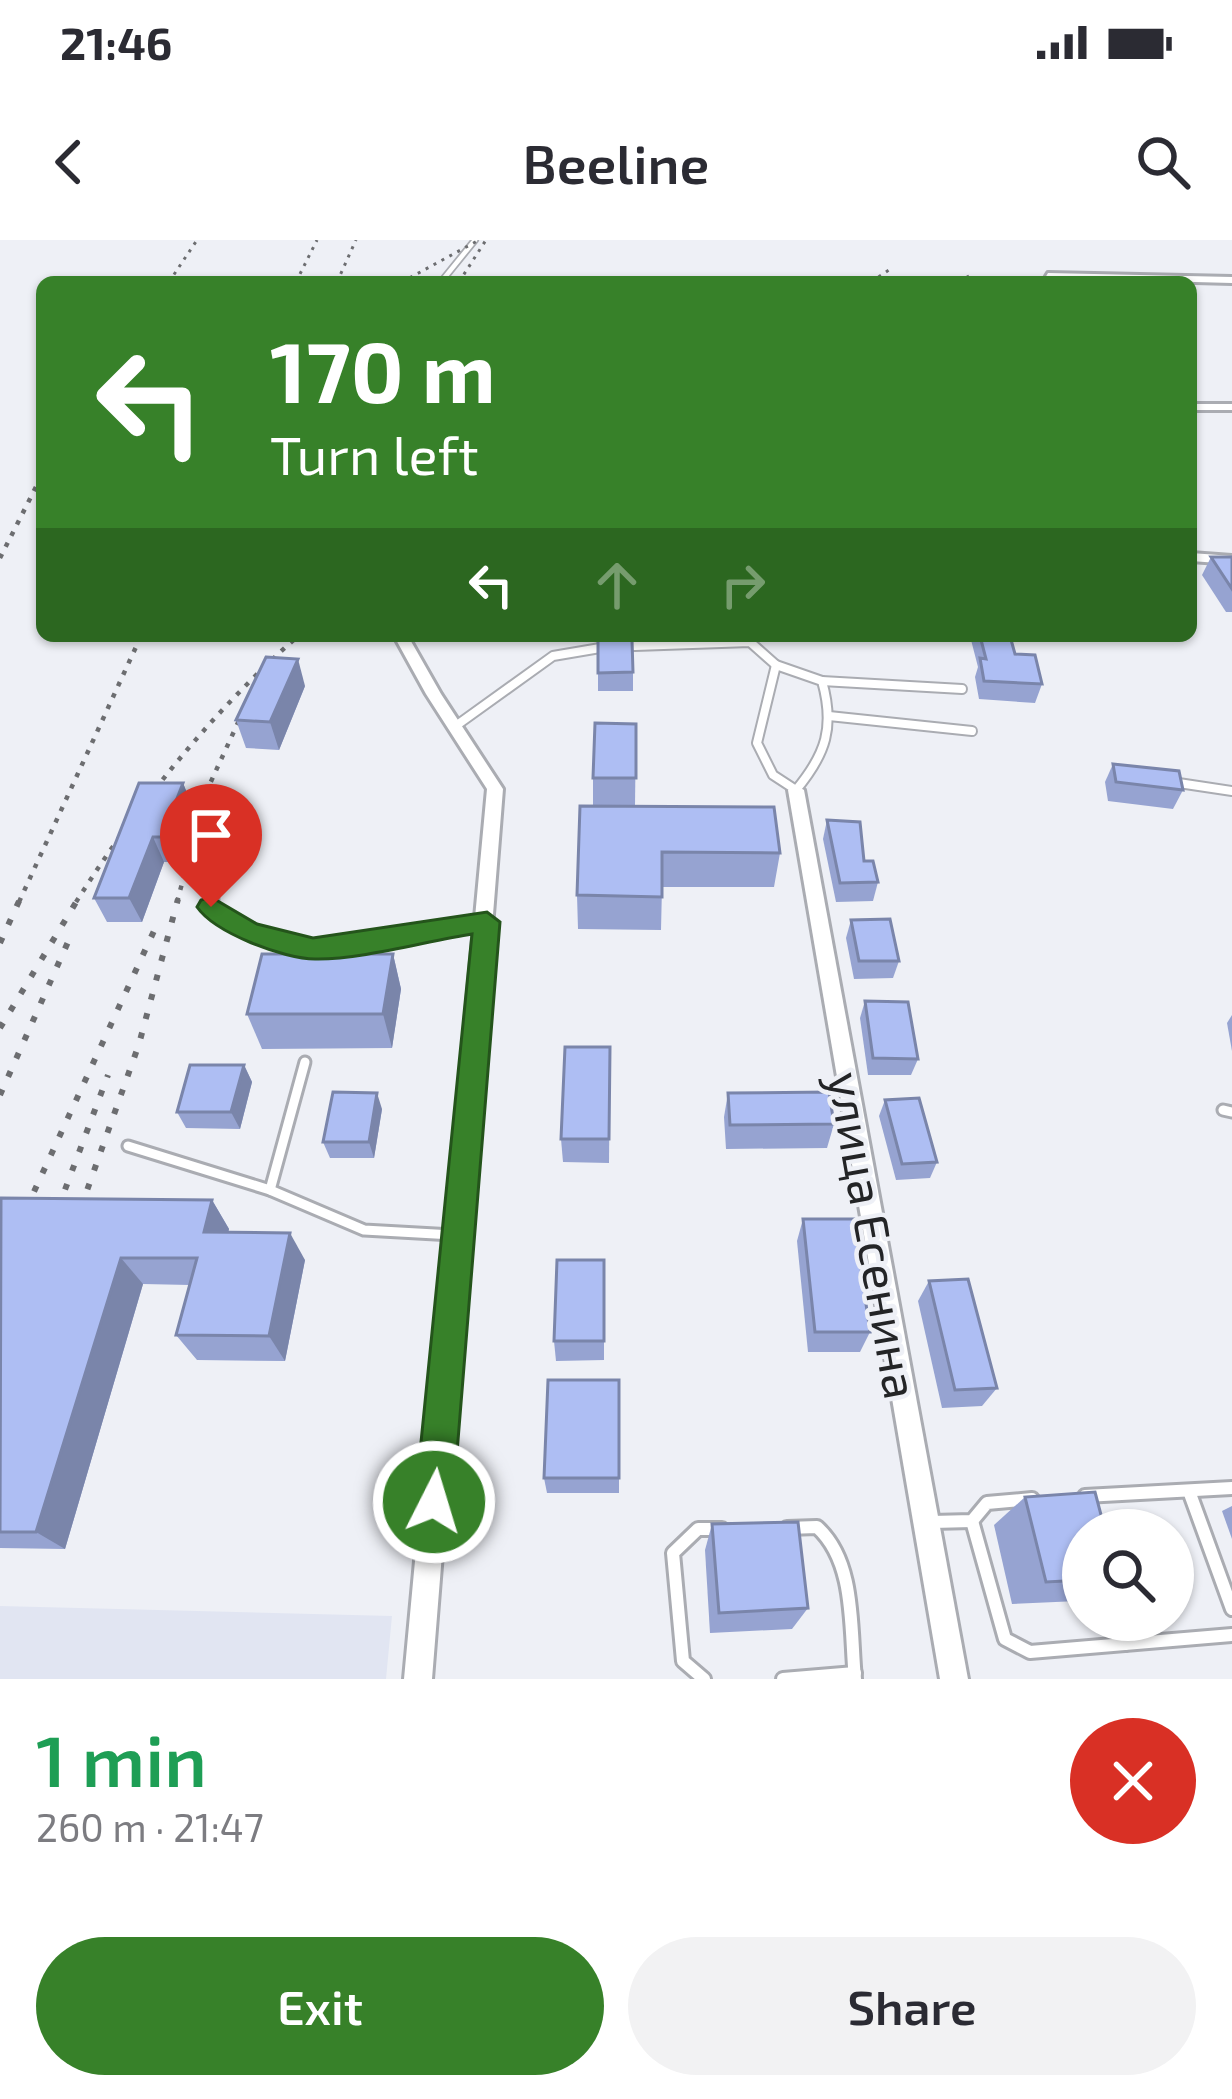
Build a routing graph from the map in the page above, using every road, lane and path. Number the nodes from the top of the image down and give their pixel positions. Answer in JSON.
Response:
{"nodes":[{"id":1,"x":476,"y":240,"type":"edge"},
{"id":2,"x":446,"y":276,"type":"edge"},
{"id":3,"x":1197,"y":279,"type":"edge"},
{"id":4,"x":1232,"y":280,"type":"edge"},
{"id":5,"x":1197,"y":407,"type":"edge"},
{"id":6,"x":1232,"y":407,"type":"edge"},
{"id":7,"x":1197,"y":557,"type":"edge"},
{"id":8,"x":1232,"y":560,"type":"edge"},
{"id":9,"x":403,"y":642,"type":"edge"},
{"id":10,"x":776,"y":665,"type":"junction"},
{"id":11,"x":822,"y":681,"type":"junction"},
{"id":12,"x":962,"y":689,"type":"dead end"},
{"id":13,"x":829,"y":716,"type":"junction"},
{"id":14,"x":457,"y":725,"type":"junction"},
{"id":15,"x":972,"y":731,"type":"dead end"},
{"id":16,"x":1162,"y":780,"type":"edge"},
{"id":17,"x":796,"y":790,"type":"junction"},
{"id":18,"x":1232,"y":791,"type":"edge"},
{"id":19,"x":225,"y":842,"type":"dead end"},
{"id":20,"x":487,"y":922,"type":"junction"},
{"id":21,"x":305,"y":1062,"type":"dead end"},
{"id":22,"x":128,"y":1146,"type":"dead end"},
{"id":23,"x":270,"y":1190,"type":"junction"},
{"id":24,"x":458,"y":1235,"type":"junction"},
{"id":25,"x":1232,"y":1489,"type":"edge"},
{"id":26,"x":1189,"y":1491,"type":"junction"},
{"id":27,"x":1081,"y":1496,"type":"junction"},
{"id":28,"x":1046,"y":1497,"type":"edge"},
{"id":29,"x":1063,"y":1497,"type":"edge"},
{"id":30,"x":1085,"y":1509,"type":"edge"},
{"id":31,"x":926,"y":1522,"type":"junction"},
{"id":32,"x":972,"y":1522,"type":"junction"},
{"id":33,"x":745,"y":1528,"type":"edge"},
{"id":34,"x":769,"y":1528,"type":"edge"},
{"id":35,"x":1232,"y":1609,"type":"edge"},
{"id":36,"x":1232,"y":1635,"type":"edge"},
{"id":37,"x":1124,"y":1641,"type":"edge"},
{"id":38,"x":1125,"y":1644,"type":"junction"},
{"id":39,"x":855,"y":1676,"type":"edge"},
{"id":40,"x":418,"y":1679,"type":"edge"},
{"id":41,"x":704,"y":1679,"type":"edge"},
{"id":42,"x":783,"y":1679,"type":"edge"},
{"id":43,"x":954,"y":1679,"type":"edge"}],
"edges":[{"from":1,"to":2,"type":"lane"},
{"from":3,"to":4,"type":"street"},
{"from":5,"to":6,"type":"street"},
{"from":7,"to":8,"type":"street"},
{"from":9,"to":14,"type":"street"},
{"from":10,"to":11,"type":"lane"},
{"from":10,"to":14,"type":"lane"},
{"from":10,"to":17,"type":"lane"},
{"from":11,"to":12,"type":"lane"},
{"from":11,"to":13,"type":"lane"},
{"from":13,"to":15,"type":"lane"},
{"from":13,"to":17,"type":"lane"},
{"from":14,"to":20,"type":"street"},
{"from":16,"to":18,"type":"lane"},
{"from":17,"to":31,"type":"street","name":"улица Есенина"},
{"from":19,"to":20,"type":"lane"},
{"from":20,"to":24,"type":"street"},
{"from":21,"to":23,"type":"lane"},
{"from":22,"to":23,"type":"lane"},
{"from":23,"to":24,"type":"lane"},
{"from":24,"to":40,"type":"street"},
{"from":25,"to":26,"type":"lane"},
{"from":26,"to":27,"type":"lane"},
{"from":26,"to":35,"type":"lane"},
{"from":27,"to":29,"type":"lane"},
{"from":27,"to":30,"type":"lane"},
{"from":28,"to":32,"type":"lane"},
{"from":31,"to":32,"type":"lane"},
{"from":31,"to":43,"type":"street","name":"улица Есенина"},
{"from":32,"to":38,"type":"lane"},
{"from":33,"to":41,"type":"lane"},
{"from":34,"to":39,"type":"lane"},
{"from":36,"to":38,"type":"lane"},
{"from":37,"to":38,"type":"lane"},
{"from":39,"to":42,"type":"lane"}]}
